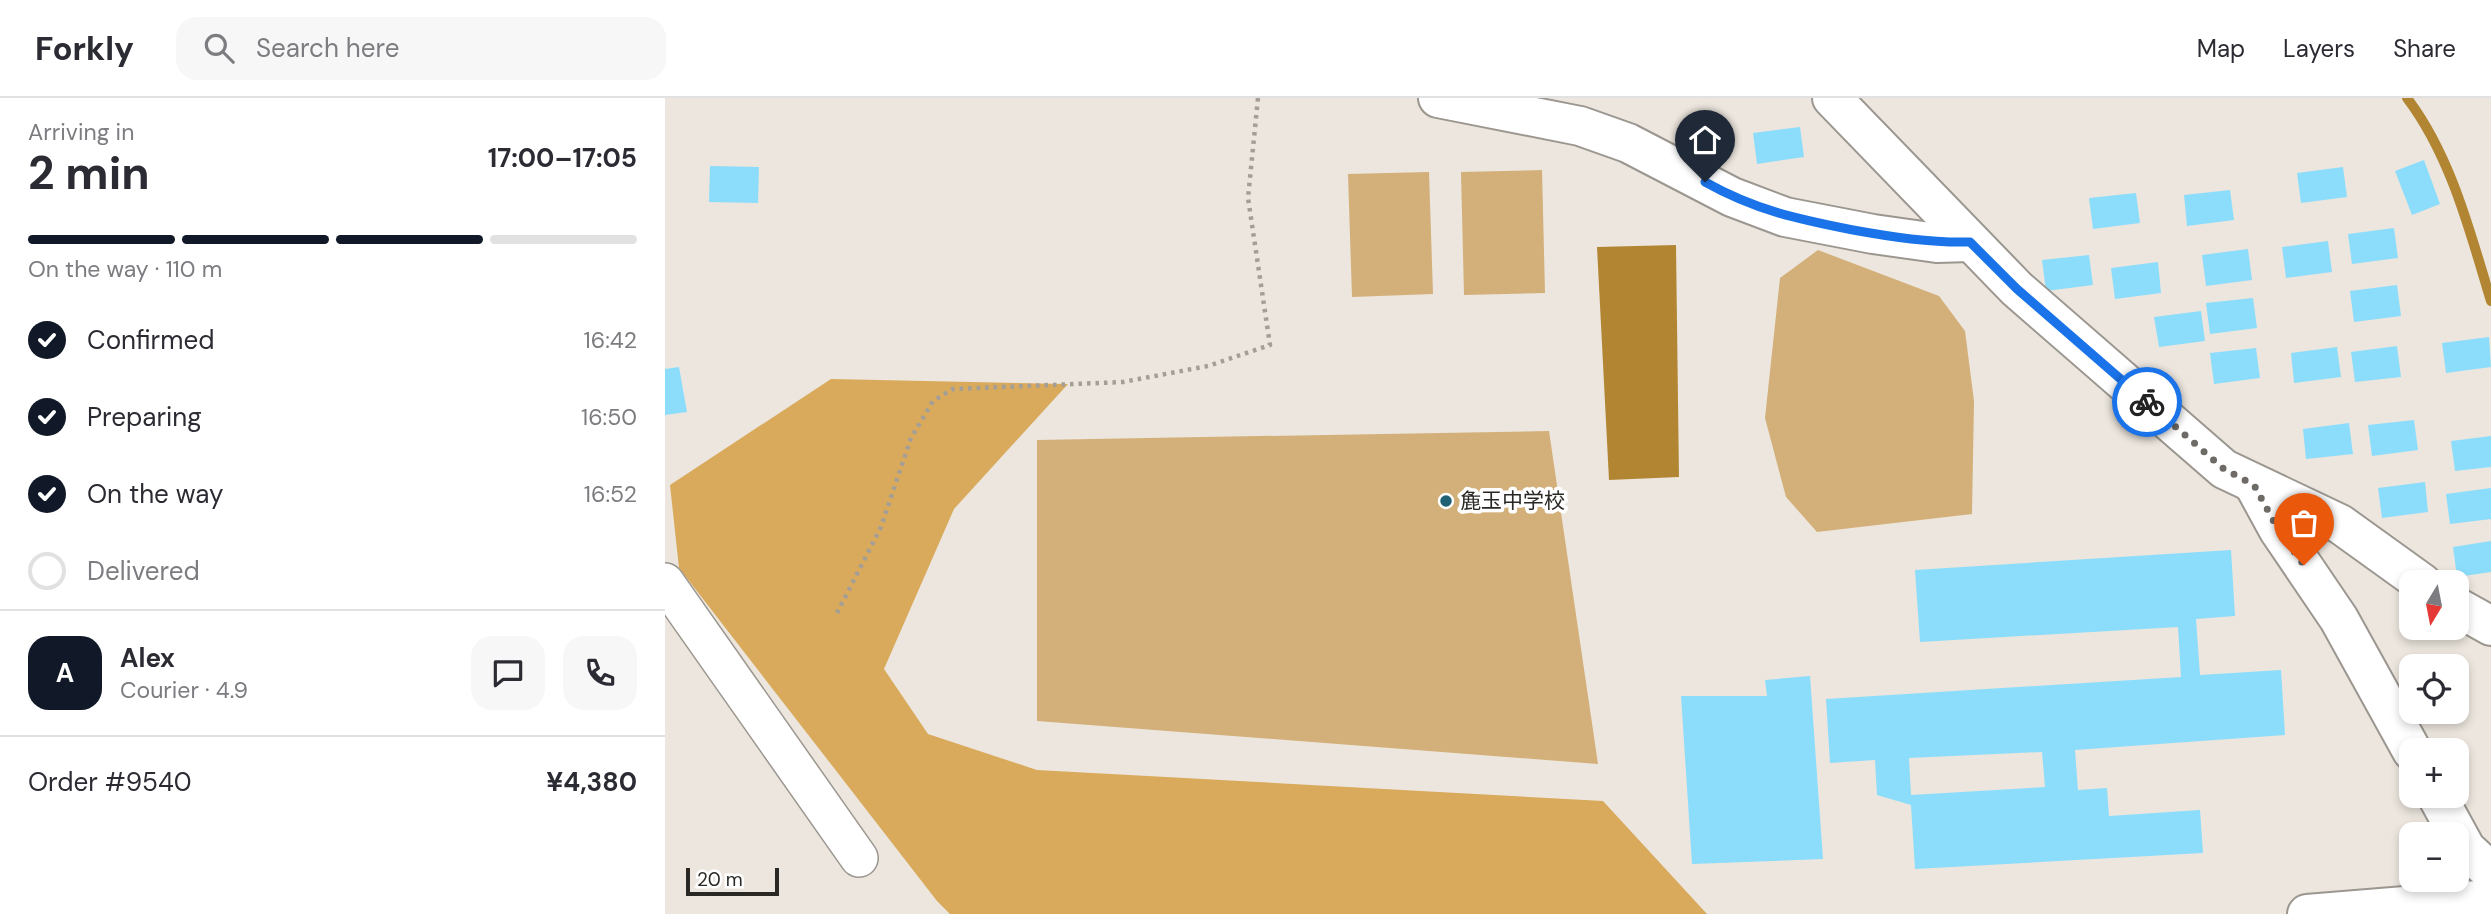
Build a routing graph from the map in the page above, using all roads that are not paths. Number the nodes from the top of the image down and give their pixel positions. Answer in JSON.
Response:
{"nodes":[{"id":1,"x":1438,"y":98,"type":"edge"},
{"id":2,"x":1832,"y":98,"type":"edge"},
{"id":3,"x":1970,"y":242,"type":"junction"},
{"id":4,"x":2254,"y":485,"type":"junction"},
{"id":5,"x":2404,"y":570,"type":"edge"},
{"id":6,"x":665,"y":582,"type":"edge"},
{"id":7,"x":2469,"y":614,"type":"edge"},
{"id":8,"x":2491,"y":626,"type":"edge"},
{"id":9,"x":2405,"y":738,"type":"edge"},
{"id":10,"x":2444,"y":808,"type":"edge"},
{"id":11,"x":859,"y":858,"type":"dead end"},
{"id":12,"x":2491,"y":872,"type":"edge"},
{"id":13,"x":2491,"y":899,"type":"edge"},
{"id":14,"x":2307,"y":914,"type":"edge"}],
"edges":[{"from":1,"to":3,"type":"main road"},
{"from":2,"to":3,"type":"main road"},
{"from":3,"to":4,"type":"main road"},
{"from":4,"to":5,"type":"main road"},
{"from":4,"to":9,"type":"main road"},
{"from":6,"to":11,"type":"street"},
{"from":7,"to":8,"type":"main road"},
{"from":10,"to":12,"type":"main road"},
{"from":13,"to":14,"type":"main road"}]}
